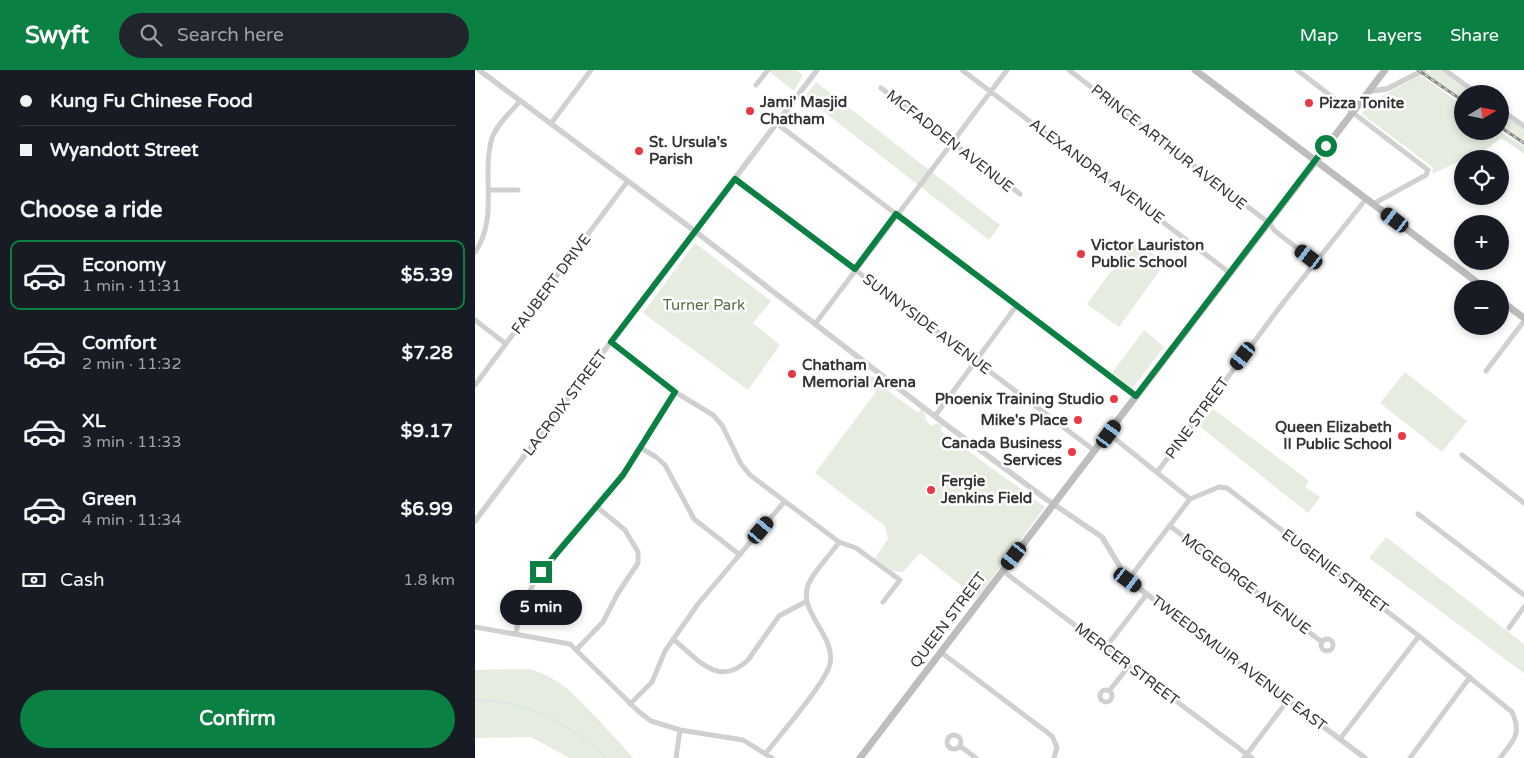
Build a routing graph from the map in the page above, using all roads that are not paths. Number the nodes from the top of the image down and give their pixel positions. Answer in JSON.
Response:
{"nodes":[{"id":1,"x":479,"y":70,"type":"edge"},
{"id":2,"x":591,"y":70,"type":"edge"},
{"id":3,"x":768,"y":70,"type":"edge"},
{"id":4,"x":817,"y":70,"type":"edge"},
{"id":5,"x":962,"y":70,"type":"edge"},
{"id":6,"x":1007,"y":70,"type":"edge"},
{"id":7,"x":1069,"y":70,"type":"edge"},
{"id":8,"x":1195,"y":70,"type":"edge"},
{"id":9,"x":1297,"y":70,"type":"edge"},
{"id":10,"x":1385,"y":70,"type":"edge"},
{"id":11,"x":1424,"y":70,"type":"edge"},
{"id":12,"x":1445,"y":70,"type":"edge"},
{"id":13,"x":756,"y":85,"type":"dead end"},
{"id":14,"x":1466,"y":85,"type":"edge"},
{"id":15,"x":881,"y":88,"type":"dead end"},
{"id":16,"x":992,"y":91,"type":"junction"},
{"id":17,"x":1370,"y":91,"type":"junction"},
{"id":18,"x":520,"y":101,"type":"junction"},
{"id":19,"x":1353,"y":112,"type":"junction"},
{"id":20,"x":1509,"y":115,"type":"edge"},
{"id":21,"x":551,"y":122,"type":"junction"},
{"id":22,"x":776,"y":123,"type":"junction"},
{"id":23,"x":1523,"y":124,"type":"edge"},
{"id":24,"x":952,"y":142,"type":"junction"},
{"id":25,"x":1316,"y":159,"type":"junction"},
{"id":26,"x":735,"y":179,"type":"junction"},
{"id":27,"x":627,"y":182,"type":"junction"},
{"id":28,"x":490,"y":190,"type":"junction"},
{"id":29,"x":518,"y":190,"type":"dead end"},
{"id":30,"x":1020,"y":194,"type":"dead end"},
{"id":31,"x":1366,"y":199,"type":"junction"},
{"id":32,"x":1373,"y":204,"type":"junction"},
{"id":33,"x":896,"y":214,"type":"junction"},
{"id":34,"x":1269,"y":223,"type":"junction"},
{"id":35,"x":696,"y":232,"type":"junction"},
{"id":36,"x":475,"y":252,"type":"edge"},
{"id":37,"x":1315,"y":262,"type":"junction"},
{"id":38,"x":855,"y":269,"type":"junction"},
{"id":39,"x":1230,"y":273,"type":"junction"},
{"id":40,"x":1473,"y":280,"type":"edge"},
{"id":41,"x":1017,"y":305,"type":"junction"},
{"id":42,"x":1509,"y":306,"type":"edge"},
{"id":43,"x":1523,"y":316,"type":"edge"},
{"id":44,"x":475,"y":320,"type":"edge"},
{"id":45,"x":815,"y":324,"type":"junction"},
{"id":46,"x":611,"y":342,"type":"junction"},
{"id":47,"x":507,"y":344,"type":"junction"},
{"id":48,"x":975,"y":362,"type":"junction"},
{"id":49,"x":1486,"y":371,"type":"dead end"},
{"id":50,"x":475,"y":385,"type":"edge"},
{"id":51,"x":675,"y":392,"type":"junction"},
{"id":52,"x":1136,"y":396,"type":"junction"},
{"id":53,"x":935,"y":416,"type":"junction"},
{"id":54,"x":1109,"y":434,"type":"junction"},
{"id":55,"x":641,"y":448,"type":"junction"},
{"id":56,"x":1095,"y":451,"type":"junction"},
{"id":57,"x":1462,"y":455,"type":"dead end"},
{"id":58,"x":1158,"y":472,"type":"junction"},
{"id":59,"x":1190,"y":499,"type":"junction"},
{"id":60,"x":785,"y":501,"type":"junction"},
{"id":61,"x":1524,"y":503,"type":"edge"},
{"id":62,"x":1054,"y":504,"type":"junction"},
{"id":63,"x":597,"y":507,"type":"junction"},
{"id":64,"x":1418,"y":514,"type":"dead end"},
{"id":65,"x":475,"y":521,"type":"edge"},
{"id":66,"x":1170,"y":526,"type":"junction"},
{"id":67,"x":839,"y":542,"type":"junction"},
{"id":68,"x":741,"y":554,"type":"junction"},
{"id":69,"x":1003,"y":571,"type":"junction"},
{"id":70,"x":1128,"y":580,"type":"junction"},
{"id":71,"x":1147,"y":594,"type":"junction"},
{"id":72,"x":1524,"y":595,"type":"edge"},
{"id":73,"x":807,"y":601,"type":"junction"},
{"id":74,"x":883,"y":602,"type":"dead end"},
{"id":75,"x":1524,"y":606,"type":"edge"},
{"id":76,"x":475,"y":627,"type":"edge"},
{"id":77,"x":1509,"y":628,"type":"dead end"},
{"id":78,"x":516,"y":633,"type":"junction"},
{"id":79,"x":1419,"y":636,"type":"junction"},
{"id":80,"x":673,"y":640,"type":"junction"},
{"id":81,"x":1322,"y":642,"type":"dead end"},
{"id":82,"x":1106,"y":647,"type":"junction"},
{"id":83,"x":577,"y":649,"type":"junction"},
{"id":84,"x":941,"y":652,"type":"junction"},
{"id":85,"x":1129,"y":666,"type":"junction"},
{"id":86,"x":1470,"y":677,"type":"junction"},
{"id":87,"x":1109,"y":691,"type":"dead end"},
{"id":88,"x":1288,"y":700,"type":"junction"},
{"id":89,"x":630,"y":704,"type":"junction"},
{"id":90,"x":680,"y":730,"type":"junction"},
{"id":91,"x":1340,"y":740,"type":"junction"},
{"id":92,"x":960,"y":746,"type":"dead end"},
{"id":93,"x":766,"y":754,"type":"junction"},
{"id":94,"x":1247,"y":757,"type":"edge"},
{"id":95,"x":676,"y":758,"type":"edge"},
{"id":96,"x":772,"y":758,"type":"edge"},
{"id":97,"x":860,"y":758,"type":"edge"},
{"id":98,"x":976,"y":758,"type":"edge"},
{"id":99,"x":1054,"y":758,"type":"edge"},
{"id":100,"x":1365,"y":758,"type":"edge"},
{"id":101,"x":1410,"y":758,"type":"edge"},
{"id":102,"x":1500,"y":758,"type":"edge"}],
"edges":[{"from":1,"to":18,"type":"street","name":"TWEEDSMUIR AVENUE EAST"},
{"from":2,"to":21,"type":"street"},
{"from":3,"to":13,"type":"street"},
{"from":4,"to":22,"type":"street","name":"LACROIX STREET"},
{"from":5,"to":16,"type":"street","name":"ALEXANDRA AVENUE"},
{"from":6,"to":16,"type":"street"},
{"from":7,"to":34,"type":"street","name":"PRINCE ARTHUR AVENUE"},
{"from":8,"to":25,"type":"main road"},
{"from":9,"to":19,"type":"street"},
{"from":10,"to":17,"type":"main road","name":"QUEEN STREET"},
{"from":11,"to":17,"type":"street"},
{"from":12,"to":14,"type":"street"},
{"from":15,"to":24,"type":"street","name":"MCFADDEN AVENUE"},
{"from":16,"to":24,"type":"street"},
{"from":16,"to":39,"type":"street","name":"ALEXANDRA AVENUE"},
{"from":17,"to":19,"type":"main road","name":"QUEEN STREET"},
{"from":18,"to":21,"type":"street","name":"TWEEDSMUIR AVENUE EAST"},
{"from":18,"to":28,"type":"street"},
{"from":19,"to":25,"type":"main road","name":"QUEEN STREET"},
{"from":19,"to":32,"type":"street"},
{"from":20,"to":23,"type":"street"},
{"from":21,"to":27,"type":"street","name":"TWEEDSMUIR AVENUE EAST"},
{"from":22,"to":26,"type":"street","name":"LACROIX STREET"},
{"from":22,"to":33,"type":"street"},
{"from":24,"to":30,"type":"street","name":"MCFADDEN AVENUE"},
{"from":24,"to":33,"type":"street"},
{"from":25,"to":31,"type":"main road"},
{"from":25,"to":34,"type":"main road","name":"QUEEN STREET"},
{"from":26,"to":35,"type":"street","name":"LACROIX STREET"},
{"from":26,"to":38,"type":"street","name":"SUNNYSIDE AVENUE"},
{"from":27,"to":35,"type":"street","name":"TWEEDSMUIR AVENUE EAST"},
{"from":27,"to":47,"type":"street","name":"FAUBERT DRIVE"},
{"from":28,"to":29,"type":"street"},
{"from":28,"to":36,"type":"street"},
{"from":31,"to":32,"type":"main road"},
{"from":31,"to":37,"type":"street","name":"PINE STREET"},
{"from":32,"to":40,"type":"main road"},
{"from":33,"to":38,"type":"street"},
{"from":33,"to":41,"type":"street"},
{"from":34,"to":37,"type":"street","name":"PRINCE ARTHUR AVENUE"},
{"from":34,"to":39,"type":"main road","name":"QUEEN STREET"},
{"from":35,"to":45,"type":"street","name":"TWEEDSMUIR AVENUE EAST"},
{"from":35,"to":46,"type":"street","name":"LACROIX STREET"},
{"from":37,"to":58,"type":"street","name":"PINE STREET"},
{"from":38,"to":45,"type":"street"},
{"from":38,"to":48,"type":"street","name":"SUNNYSIDE AVENUE"},
{"from":39,"to":52,"type":"main road","name":"QUEEN STREET"},
{"from":41,"to":48,"type":"street"},
{"from":41,"to":52,"type":"street"},
{"from":42,"to":43,"type":"main road"},
{"from":43,"to":49,"type":"street"},
{"from":44,"to":47,"type":"street"},
{"from":45,"to":53,"type":"street","name":"TWEEDSMUIR AVENUE EAST"},
{"from":46,"to":51,"type":"street"},
{"from":46,"to":65,"type":"street","name":"LACROIX STREET"},
{"from":47,"to":50,"type":"street","name":"FAUBERT DRIVE"},
{"from":48,"to":53,"type":"street"},
{"from":48,"to":56,"type":"street","name":"SUNNYSIDE AVENUE"},
{"from":51,"to":55,"type":"street"},
{"from":51,"to":60,"type":"street"},
{"from":52,"to":54,"type":"main road","name":"QUEEN STREET"},
{"from":53,"to":62,"type":"street","name":"TWEEDSMUIR AVENUE EAST"},
{"from":54,"to":56,"type":"main road","name":"QUEEN STREET"},
{"from":54,"to":58,"type":"street"},
{"from":55,"to":63,"type":"street"},
{"from":55,"to":68,"type":"street"},
{"from":56,"to":62,"type":"main road","name":"QUEEN STREET"},
{"from":57,"to":61,"type":"street"},
{"from":58,"to":59,"type":"street"},
{"from":59,"to":66,"type":"street"},
{"from":59,"to":79,"type":"street","name":"EUGENIE STREET"},
{"from":60,"to":67,"type":"street"},
{"from":60,"to":68,"type":"street"},
{"from":62,"to":69,"type":"main road","name":"QUEEN STREET"},
{"from":62,"to":70,"type":"street","name":"TWEEDSMUIR AVENUE EAST"},
{"from":63,"to":78,"type":"street"},
{"from":63,"to":83,"type":"street"},
{"from":64,"to":72,"type":"street"},
{"from":66,"to":70,"type":"street"},
{"from":66,"to":81,"type":"street","name":"MCGEORGE AVENUE"},
{"from":67,"to":73,"type":"street"},
{"from":67,"to":74,"type":"street"},
{"from":68,"to":80,"type":"street"},
{"from":69,"to":82,"type":"street","name":"MERCER STREET"},
{"from":69,"to":84,"type":"main road","name":"QUEEN STREET"},
{"from":70,"to":71,"type":"street","name":"TWEEDSMUIR AVENUE EAST"},
{"from":71,"to":82,"type":"street"},
{"from":71,"to":88,"type":"street","name":"TWEEDSMUIR AVENUE EAST"},
{"from":73,"to":80,"type":"street"},
{"from":73,"to":93,"type":"street"},
{"from":75,"to":77,"type":"street"},
{"from":76,"to":78,"type":"street"},
{"from":78,"to":83,"type":"street"},
{"from":79,"to":86,"type":"street","name":"EUGENIE STREET"},
{"from":79,"to":91,"type":"street"},
{"from":80,"to":89,"type":"street"},
{"from":82,"to":85,"type":"street","name":"MERCER STREET"},
{"from":83,"to":89,"type":"street"},
{"from":84,"to":97,"type":"main road","name":"QUEEN STREET"},
{"from":84,"to":99,"type":"street"},
{"from":85,"to":87,"type":"street"},
{"from":85,"to":94,"type":"street","name":"MERCER STREET"},
{"from":86,"to":101,"type":"street"},
{"from":86,"to":102,"type":"street","name":"EUGENIE STREET"},
{"from":88,"to":91,"type":"street","name":"TWEEDSMUIR AVENUE EAST"},
{"from":88,"to":94,"type":"street"},
{"from":89,"to":90,"type":"street"},
{"from":90,"to":93,"type":"street"},
{"from":90,"to":95,"type":"street"},
{"from":91,"to":100,"type":"street","name":"TWEEDSMUIR AVENUE EAST"},
{"from":92,"to":98,"type":"street"},
{"from":93,"to":96,"type":"street"}]}
